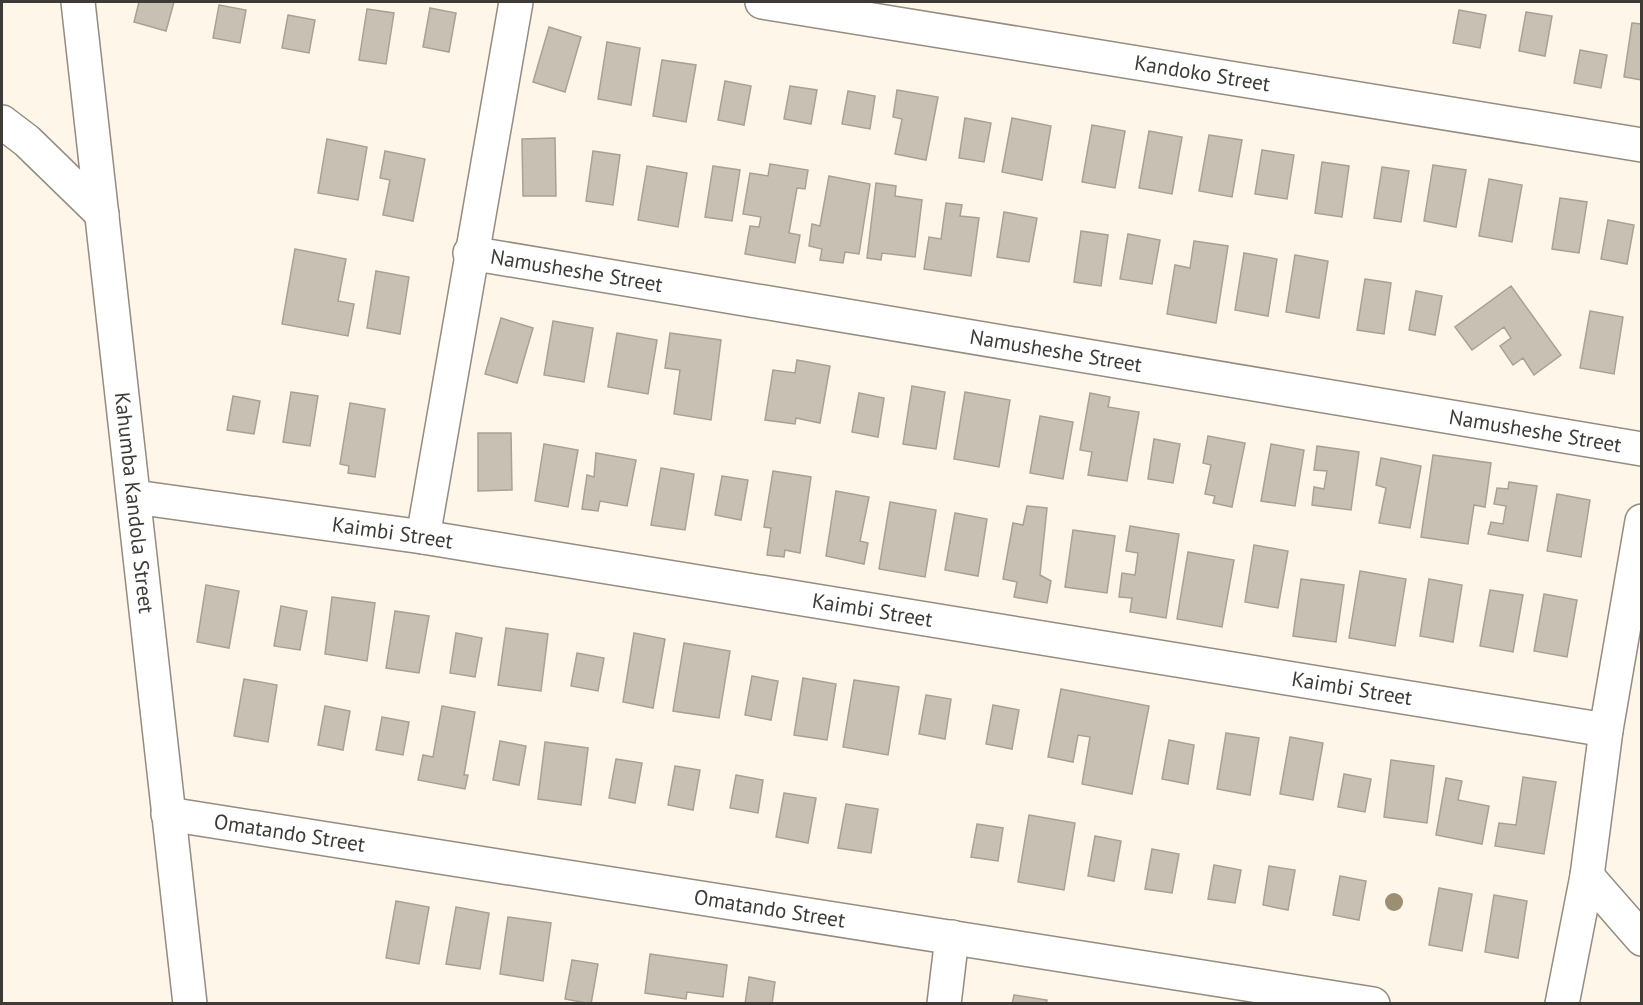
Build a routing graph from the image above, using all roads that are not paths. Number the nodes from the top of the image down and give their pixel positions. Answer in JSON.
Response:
{"nodes":[{"id":1,"x":78,"y":2,"type":"edge"},
{"id":2,"x":516,"y":2,"type":"edge"},
{"id":3,"x":762,"y":2,"type":"edge"},
{"id":4,"x":2,"y":122,"type":"edge"},
{"id":5,"x":1641,"y":145,"type":"edge"},
{"id":6,"x":102,"y":214,"type":"junction"},
{"id":7,"x":470,"y":253,"type":"junction"},
{"id":8,"x":1641,"y":449,"type":"edge"},
{"id":9,"x":135,"y":497,"type":"junction"},
{"id":10,"x":1641,"y":521,"type":"edge"},
{"id":11,"x":423,"y":537,"type":"junction"},
{"id":12,"x":1606,"y":730,"type":"junction"},
{"id":13,"x":168,"y":814,"type":"junction"},
{"id":14,"x":1587,"y":876,"type":"junction"},
{"id":15,"x":952,"y":937,"type":"junction"},
{"id":16,"x":1641,"y":939,"type":"edge"},
{"id":17,"x":190,"y":1004,"type":"edge"},
{"id":18,"x":944,"y":1004,"type":"edge"},
{"id":19,"x":1373,"y":1004,"type":"edge"},
{"id":20,"x":1562,"y":1004,"type":"edge"}],
"edges":[{"from":1,"to":6,"type":"street","name":"Kahumba Kandola Street"},
{"from":2,"to":7,"type":"street"},
{"from":3,"to":5,"type":"street","name":"Kandoko Street"},
{"from":4,"to":6,"type":"street"},
{"from":6,"to":9,"type":"street","name":"Kahumba Kandola Street"},
{"from":7,"to":8,"type":"street","name":"Namusheshe Street"},
{"from":7,"to":11,"type":"street"},
{"from":9,"to":11,"type":"street","name":"Kaimbi Street"},
{"from":9,"to":13,"type":"street","name":"Kahumba Kandola Street"},
{"from":10,"to":12,"type":"street"},
{"from":11,"to":12,"type":"street","name":"Kaimbi Street"},
{"from":12,"to":14,"type":"street"},
{"from":13,"to":15,"type":"street","name":"Omatando Street"},
{"from":13,"to":17,"type":"street","name":"Kahumba Kandola Street"},
{"from":14,"to":16,"type":"street"},
{"from":14,"to":20,"type":"street"},
{"from":15,"to":18,"type":"street"},
{"from":15,"to":19,"type":"street","name":"Omatando Street"}]}
